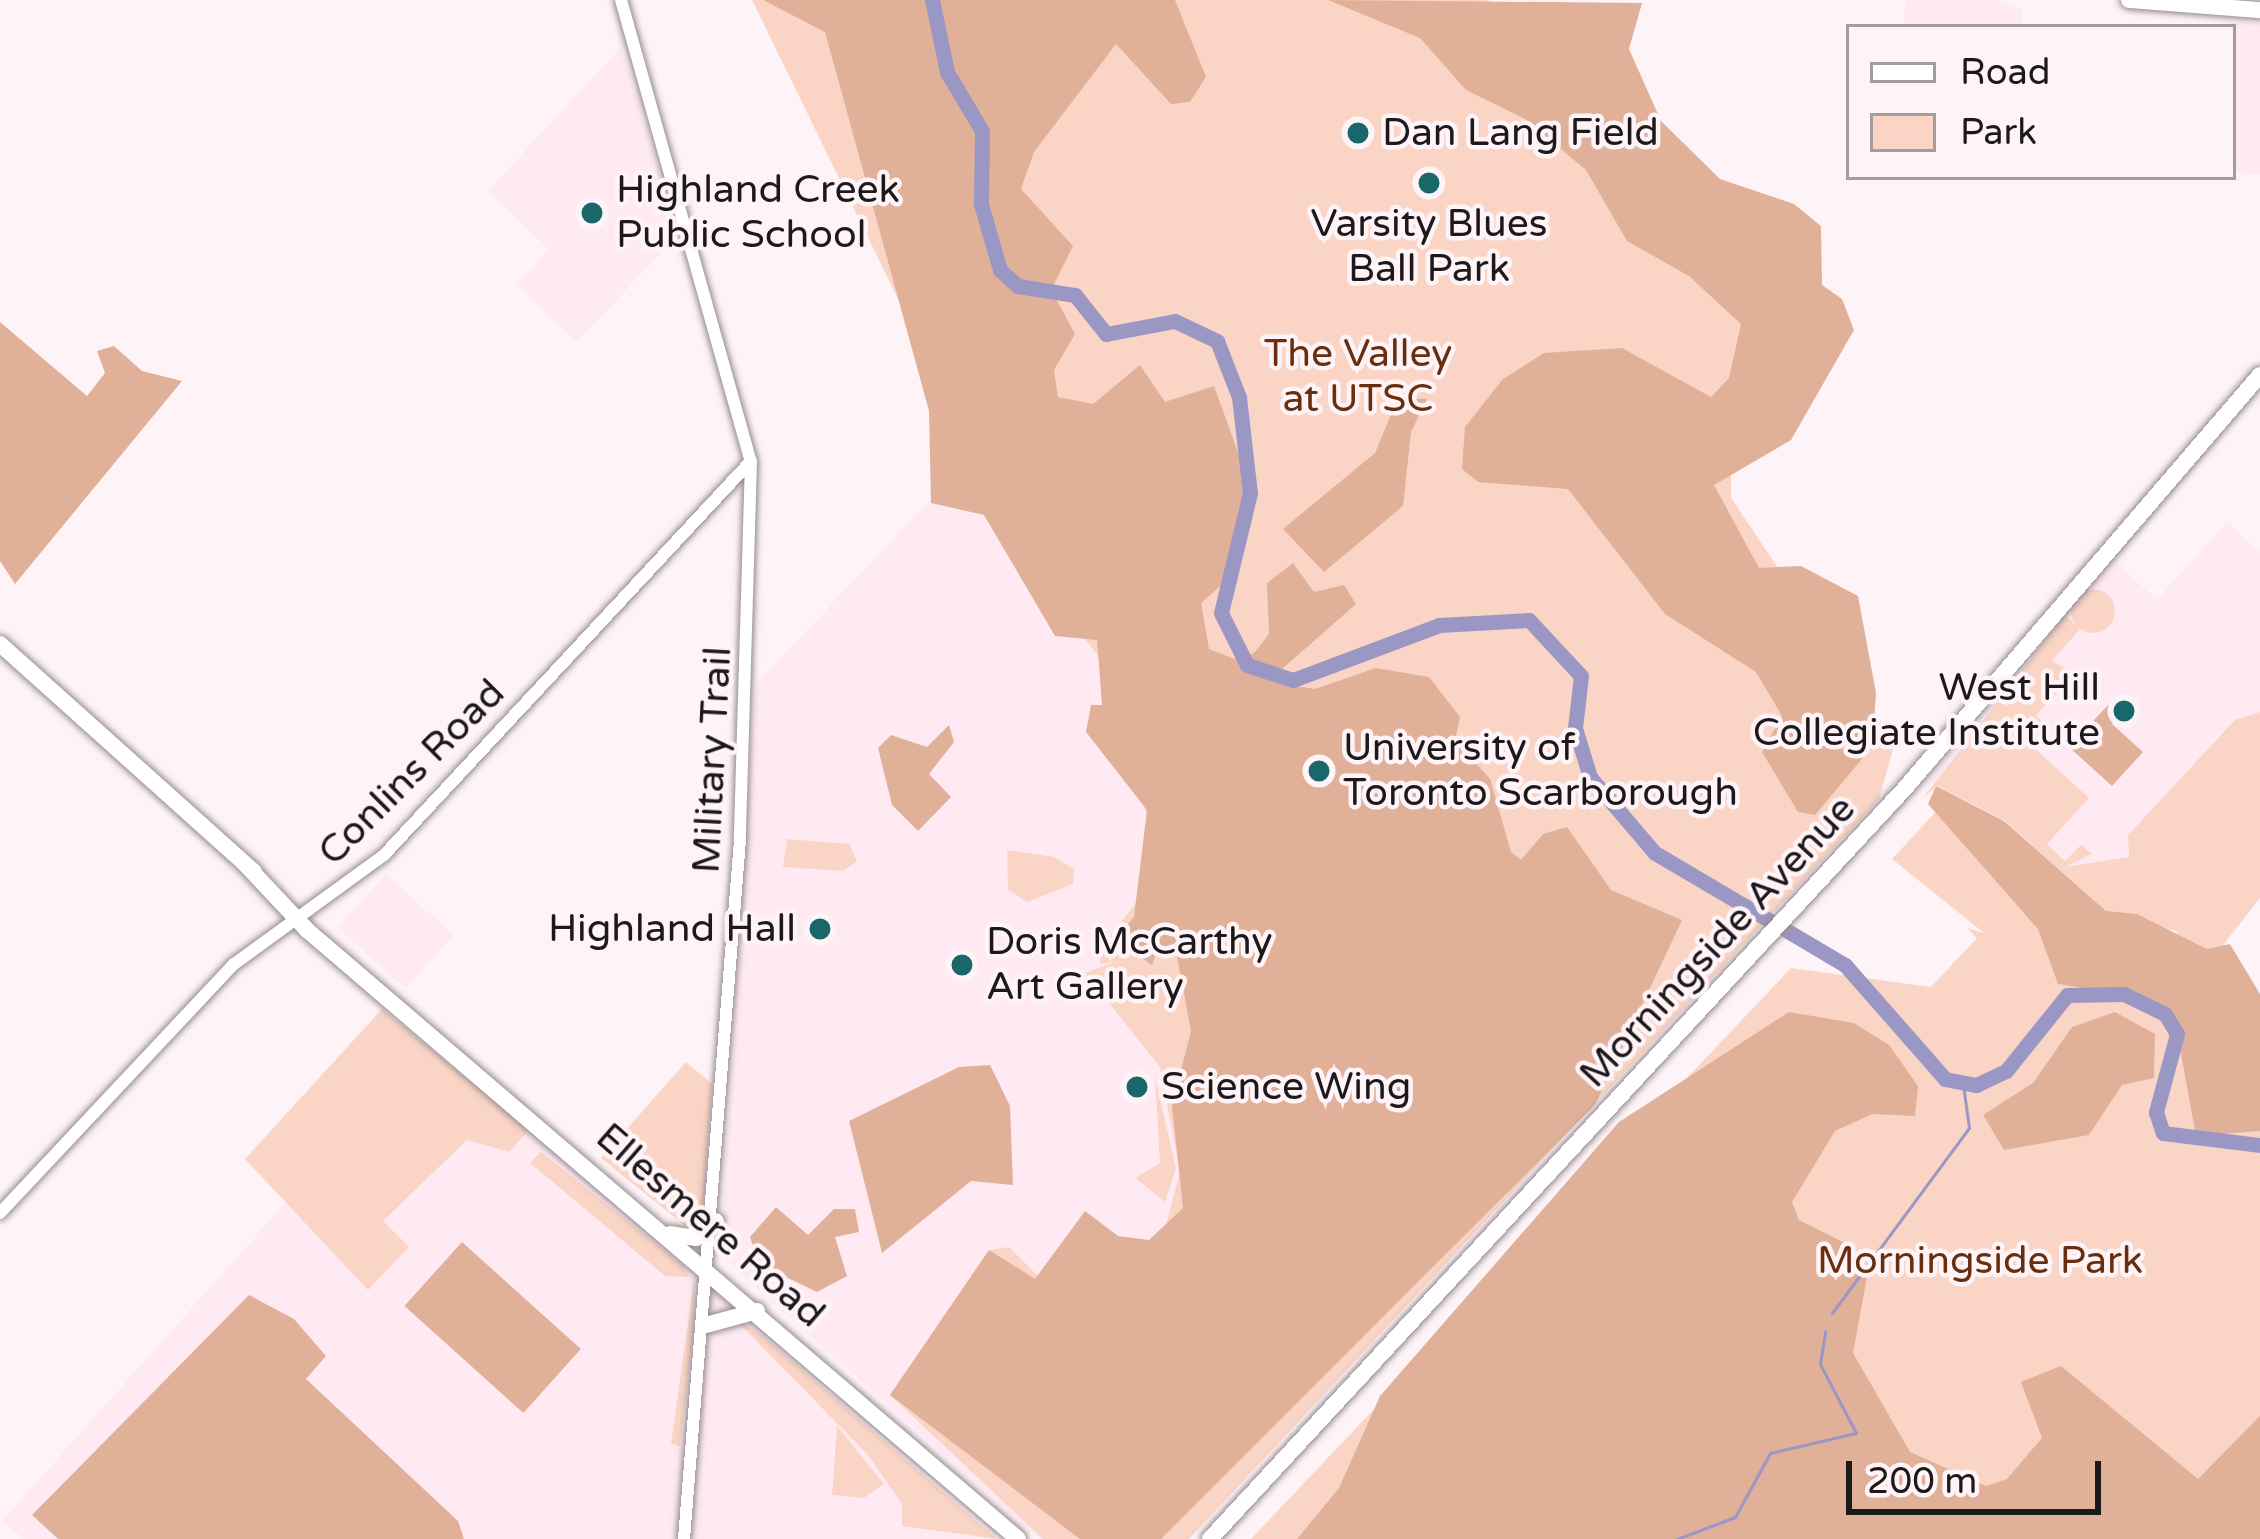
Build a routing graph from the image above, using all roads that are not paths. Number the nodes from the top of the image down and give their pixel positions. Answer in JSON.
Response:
{"nodes":[{"id":1,"x":621,"y":0,"type":"edge"},
{"id":2,"x":2129,"y":0,"type":"edge"},
{"id":3,"x":2260,"y":10,"type":"edge"},
{"id":4,"x":2260,"y":376,"type":"edge"},
{"id":5,"x":751,"y":461,"type":"junction"},
{"id":6,"x":0,"y":644,"type":"edge"},
{"id":7,"x":298,"y":918,"type":"junction"},
{"id":8,"x":0,"y":1213,"type":"edge"},
{"id":9,"x":716,"y":1221,"type":"junction"},
{"id":10,"x":669,"y":1234,"type":"junction"},
{"id":11,"x":712,"y":1270,"type":"junction"},
{"id":12,"x":758,"y":1312,"type":"junction"},
{"id":13,"x":706,"y":1325,"type":"junction"},
{"id":14,"x":683,"y":1539,"type":"edge"},
{"id":15,"x":1018,"y":1539,"type":"edge"},
{"id":16,"x":1210,"y":1539,"type":"edge"}],
"edges":[{"from":1,"to":5,"type":"street","name":"Military Trail"},
{"from":2,"to":3,"type":"main road"},
{"from":4,"to":16,"type":"main road","name":"Morningside Avenue"},
{"from":5,"to":7,"type":"street","name":"Conlins Road"},
{"from":5,"to":9,"type":"street","name":"Military Trail"},
{"from":6,"to":7,"type":"main road","name":"Ellesmere Road"},
{"from":7,"to":8,"type":"street","name":"Conlins Road"},
{"from":7,"to":10,"type":"main road","name":"Ellesmere Road"},
{"from":9,"to":10,"type":"main road"},
{"from":9,"to":11,"type":"street","name":"Military Trail"},
{"from":10,"to":11,"type":"main road","name":"Ellesmere Road"},
{"from":11,"to":12,"type":"main road","name":"Ellesmere Road"},
{"from":11,"to":13,"type":"street","name":"Military Trail"},
{"from":12,"to":13,"type":"main road"},
{"from":12,"to":15,"type":"main road","name":"Ellesmere Road"},
{"from":13,"to":14,"type":"street","name":"Military Trail"}]}
